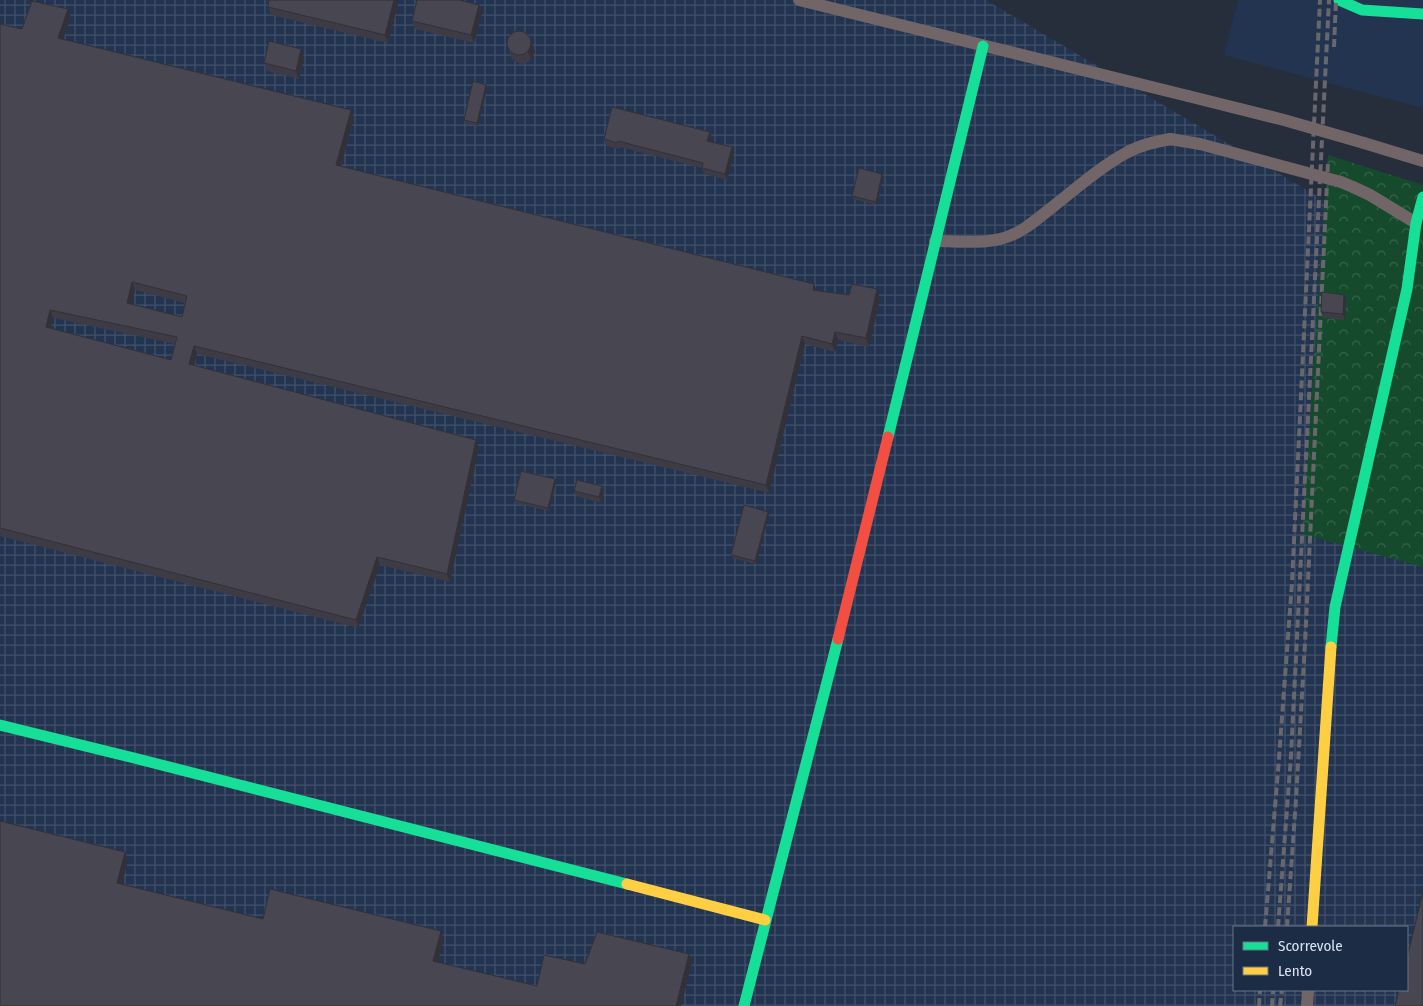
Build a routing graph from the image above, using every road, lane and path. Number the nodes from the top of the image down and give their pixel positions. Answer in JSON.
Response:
{"nodes":[{"id":1,"x":799,"y":0,"type":"edge"},
{"id":2,"x":1338,"y":0,"type":"edge"},
{"id":3,"x":1423,"y":14,"type":"edge"},
{"id":4,"x":982,"y":46,"type":"junction"},
{"id":5,"x":1423,"y":162,"type":"edge"},
{"id":6,"x":1423,"y":197,"type":"edge"},
{"id":7,"x":1416,"y":223,"type":"junction"},
{"id":8,"x":935,"y":241,"type":"junction"},
{"id":9,"x":0,"y":725,"type":"edge"},
{"id":10,"x":765,"y":920,"type":"junction"},
{"id":11,"x":1312,"y":926,"type":"edge"},
{"id":12,"x":1308,"y":991,"type":"edge"},
{"id":13,"x":744,"y":1006,"type":"edge"},
{"id":14,"x":1307,"y":1006,"type":"edge"}],
"edges":[{"from":1,"to":4,"type":"street"},
{"from":2,"to":3,"type":"street"},
{"from":4,"to":5,"type":"street","bridge":true},
{"from":4,"to":8,"type":"street"},
{"from":6,"to":7,"type":"street"},
{"from":7,"to":8,"type":"street","bridge":true},
{"from":7,"to":11,"type":"street"},
{"from":8,"to":10,"type":"street"},
{"from":9,"to":10,"type":"street"},
{"from":10,"to":13,"type":"street"},
{"from":12,"to":14,"type":"street"}]}
